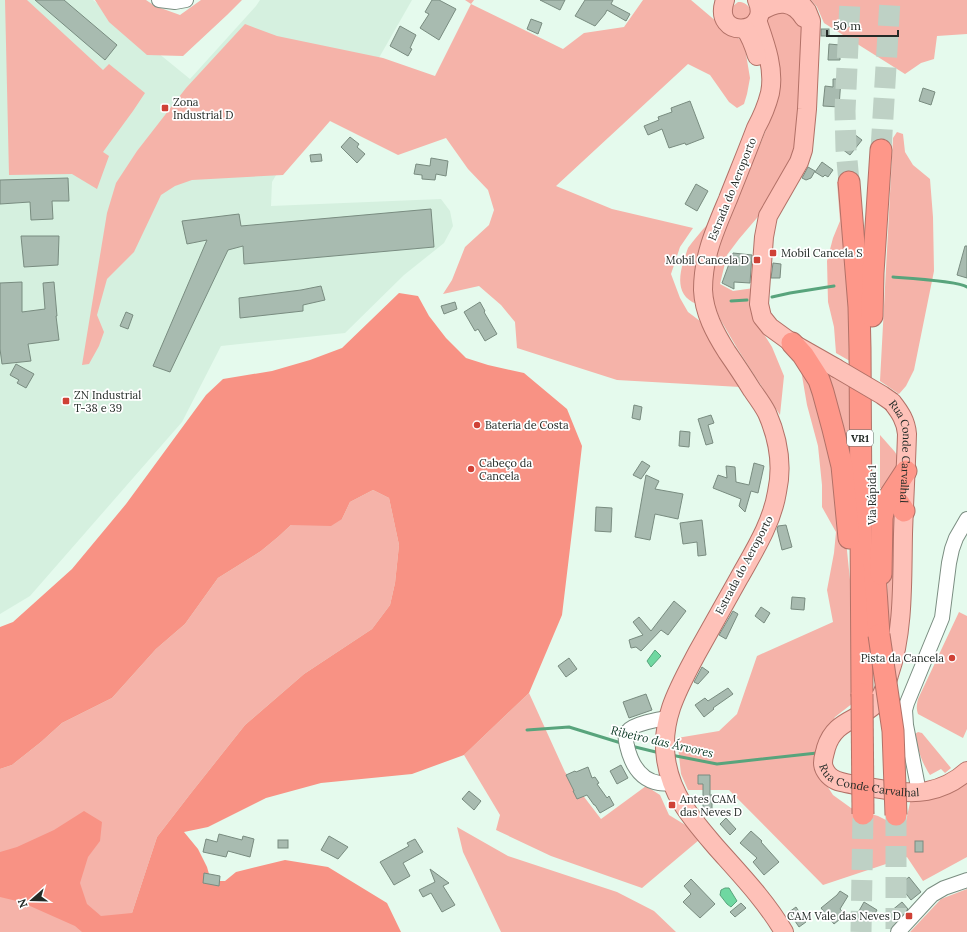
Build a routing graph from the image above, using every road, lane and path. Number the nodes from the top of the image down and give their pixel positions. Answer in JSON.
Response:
{"nodes":[{"id":1,"x":159,"y":0,"type":"edge"},
{"id":2,"x":186,"y":0,"type":"edge"},
{"id":3,"x":798,"y":0,"type":"edge"},
{"id":4,"x":720,"y":2,"type":"edge"},
{"id":5,"x":755,"y":15,"type":"edge"},
{"id":6,"x":810,"y":34,"type":"junction"},
{"id":7,"x":881,"y":150,"type":"tunnel mouth"},
{"id":8,"x":849,"y":182,"type":"tunnel mouth"},
{"id":9,"x":792,"y":343,"type":"junction"},
{"id":10,"x":836,"y":368,"type":"junction"},
{"id":11,"x":819,"y":380,"type":"junction"},
{"id":12,"x":906,"y":471,"type":"joint"},
{"id":13,"x":895,"y":506,"type":"junction"},
{"id":14,"x":967,"y":519,"type":"edge"},
{"id":15,"x":873,"y":635,"type":"junction"},
{"id":16,"x":667,"y":726,"type":"junction"},
{"id":17,"x":967,"y":772,"type":"edge"},
{"id":18,"x":671,"y":779,"type":"junction"},
{"id":19,"x":918,"y":792,"type":"junction"},
{"id":20,"x":862,"y":814,"type":"tunnel mouth"},
{"id":21,"x":896,"y":816,"type":"tunnel mouth"},
{"id":22,"x":967,"y":880,"type":"edge"},
{"id":23,"x":784,"y":932,"type":"edge"},
{"id":24,"x":898,"y":932,"type":"edge"}],
"edges":[{"from":1,"to":2,"type":"street"},
{"from":3,"to":6,"type":"main road","name":"Rua Conde Carvalhal"},
{"from":4,"to":5,"type":"main road"},
{"from":5,"to":6,"type":"main road","name":"Rua Conde Carvalhal"},
{"from":5,"to":16,"type":"main road","name":"Estrada do Aeroporto"},
{"from":6,"to":9,"type":"main road","name":"Rua Conde Carvalhal"},
{"from":7,"to":15,"type":"highway","name":"Via Rápida 1","number":"VR1"},
{"from":8,"to":15,"type":"highway","name":"Via Rápida 1","number":"VR1"},
{"from":9,"to":10,"type":"main road","name":"Rua Conde Carvalhal"},
{"from":9,"to":11,"type":"highway"},
{"from":10,"to":11,"type":"highway"},
{"from":10,"to":12,"type":"main road","name":"Rua Conde Carvalhal","bridge":true},
{"from":11,"to":15,"type":"highway"},
{"from":12,"to":13,"type":"highway"},
{"from":13,"to":15,"type":"highway"},
{"from":13,"to":19,"type":"main road","name":"Rua Conde Carvalhal"},
{"from":14,"to":19,"type":"street"},
{"from":15,"to":20,"type":"highway","name":"Via Rápida 1","number":"VR1","bridge":true},
{"from":15,"to":21,"type":"highway","name":"Via Rápida 1","number":"VR1","bridge":true},
{"from":16,"to":18,"type":"main road","name":"Estrada do Aeroporto"},
{"from":16,"to":18,"type":"street"},
{"from":17,"to":19,"type":"main road","name":"Rua Conde Carvalhal"},
{"from":18,"to":23,"type":"main road","name":"Estrada do Aeroporto"},
{"from":22,"to":24,"type":"street"}]}
